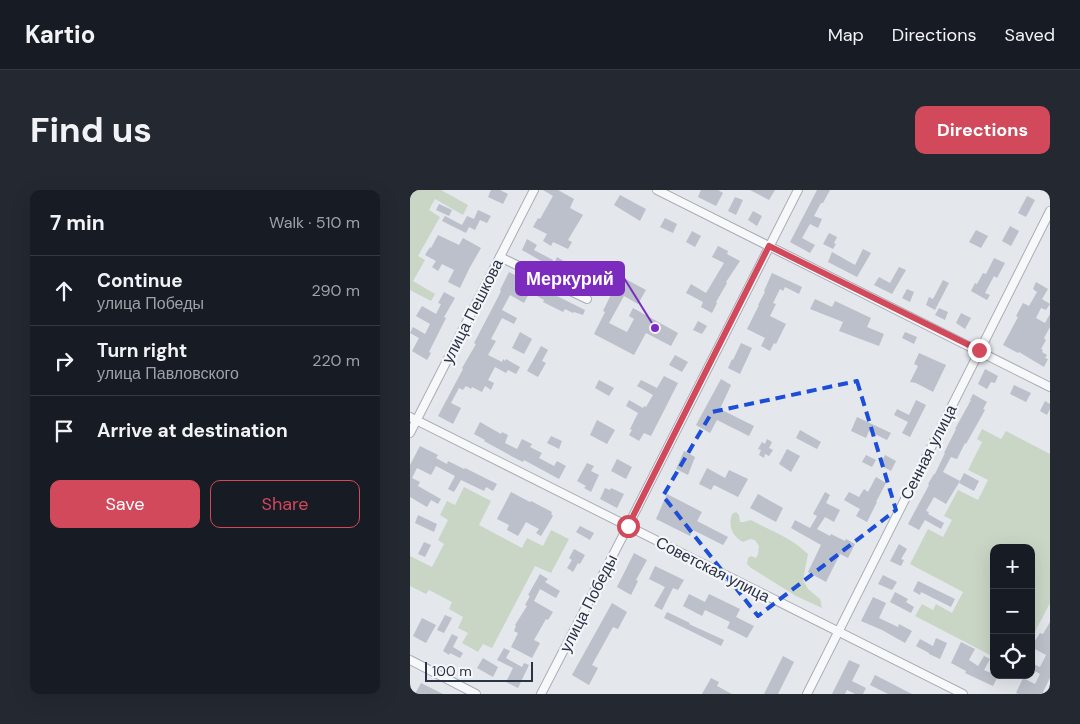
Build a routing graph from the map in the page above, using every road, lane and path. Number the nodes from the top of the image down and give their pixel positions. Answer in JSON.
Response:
{"nodes":[{"id":1,"x":534,"y":190,"type":"edge"},
{"id":2,"x":657,"y":190,"type":"edge"},
{"id":3,"x":798,"y":190,"type":"edge"},
{"id":4,"x":1050,"y":210,"type":"edge"},
{"id":5,"x":769,"y":246,"type":"junction"},
{"id":6,"x":500,"y":257,"type":"junction"},
{"id":7,"x":587,"y":299,"type":"dead end"},
{"id":8,"x":979,"y":350,"type":"junction"},
{"id":9,"x":1050,"y":386,"type":"edge"},
{"id":10,"x":413,"y":418,"type":"edge"},
{"id":11,"x":410,"y":432,"type":"edge"},
{"id":12,"x":628,"y":526,"type":"junction"},
{"id":13,"x":838,"y":632,"type":"junction"},
{"id":14,"x":410,"y":660,"type":"edge"},
{"id":15,"x":476,"y":694,"type":"edge"},
{"id":16,"x":541,"y":694,"type":"edge"},
{"id":17,"x":807,"y":694,"type":"edge"},
{"id":18,"x":963,"y":694,"type":"edge"}],
"edges":[{"from":1,"to":6,"type":"street","name":"улица Пешкова"},
{"from":2,"to":5,"type":"street"},
{"from":3,"to":5,"type":"street","name":"улица Победы"},
{"from":4,"to":8,"type":"street","name":"Сенная улица"},
{"from":5,"to":8,"type":"street"},
{"from":5,"to":12,"type":"street","name":"улица Победы"},
{"from":6,"to":7,"type":"street"},
{"from":6,"to":10,"type":"street","name":"улица Пешкова"},
{"from":8,"to":9,"type":"street"},
{"from":8,"to":13,"type":"street","name":"Сенная улица"},
{"from":10,"to":11,"type":"street","name":"улица Пешкова"},
{"from":10,"to":12,"type":"street","name":"Советская улица"},
{"from":12,"to":13,"type":"street","name":"Советская улица"},
{"from":12,"to":16,"type":"street","name":"улица Победы"},
{"from":13,"to":17,"type":"street","name":"Сенная улица"},
{"from":13,"to":18,"type":"street","name":"Советская улица"},
{"from":14,"to":15,"type":"street"}]}
